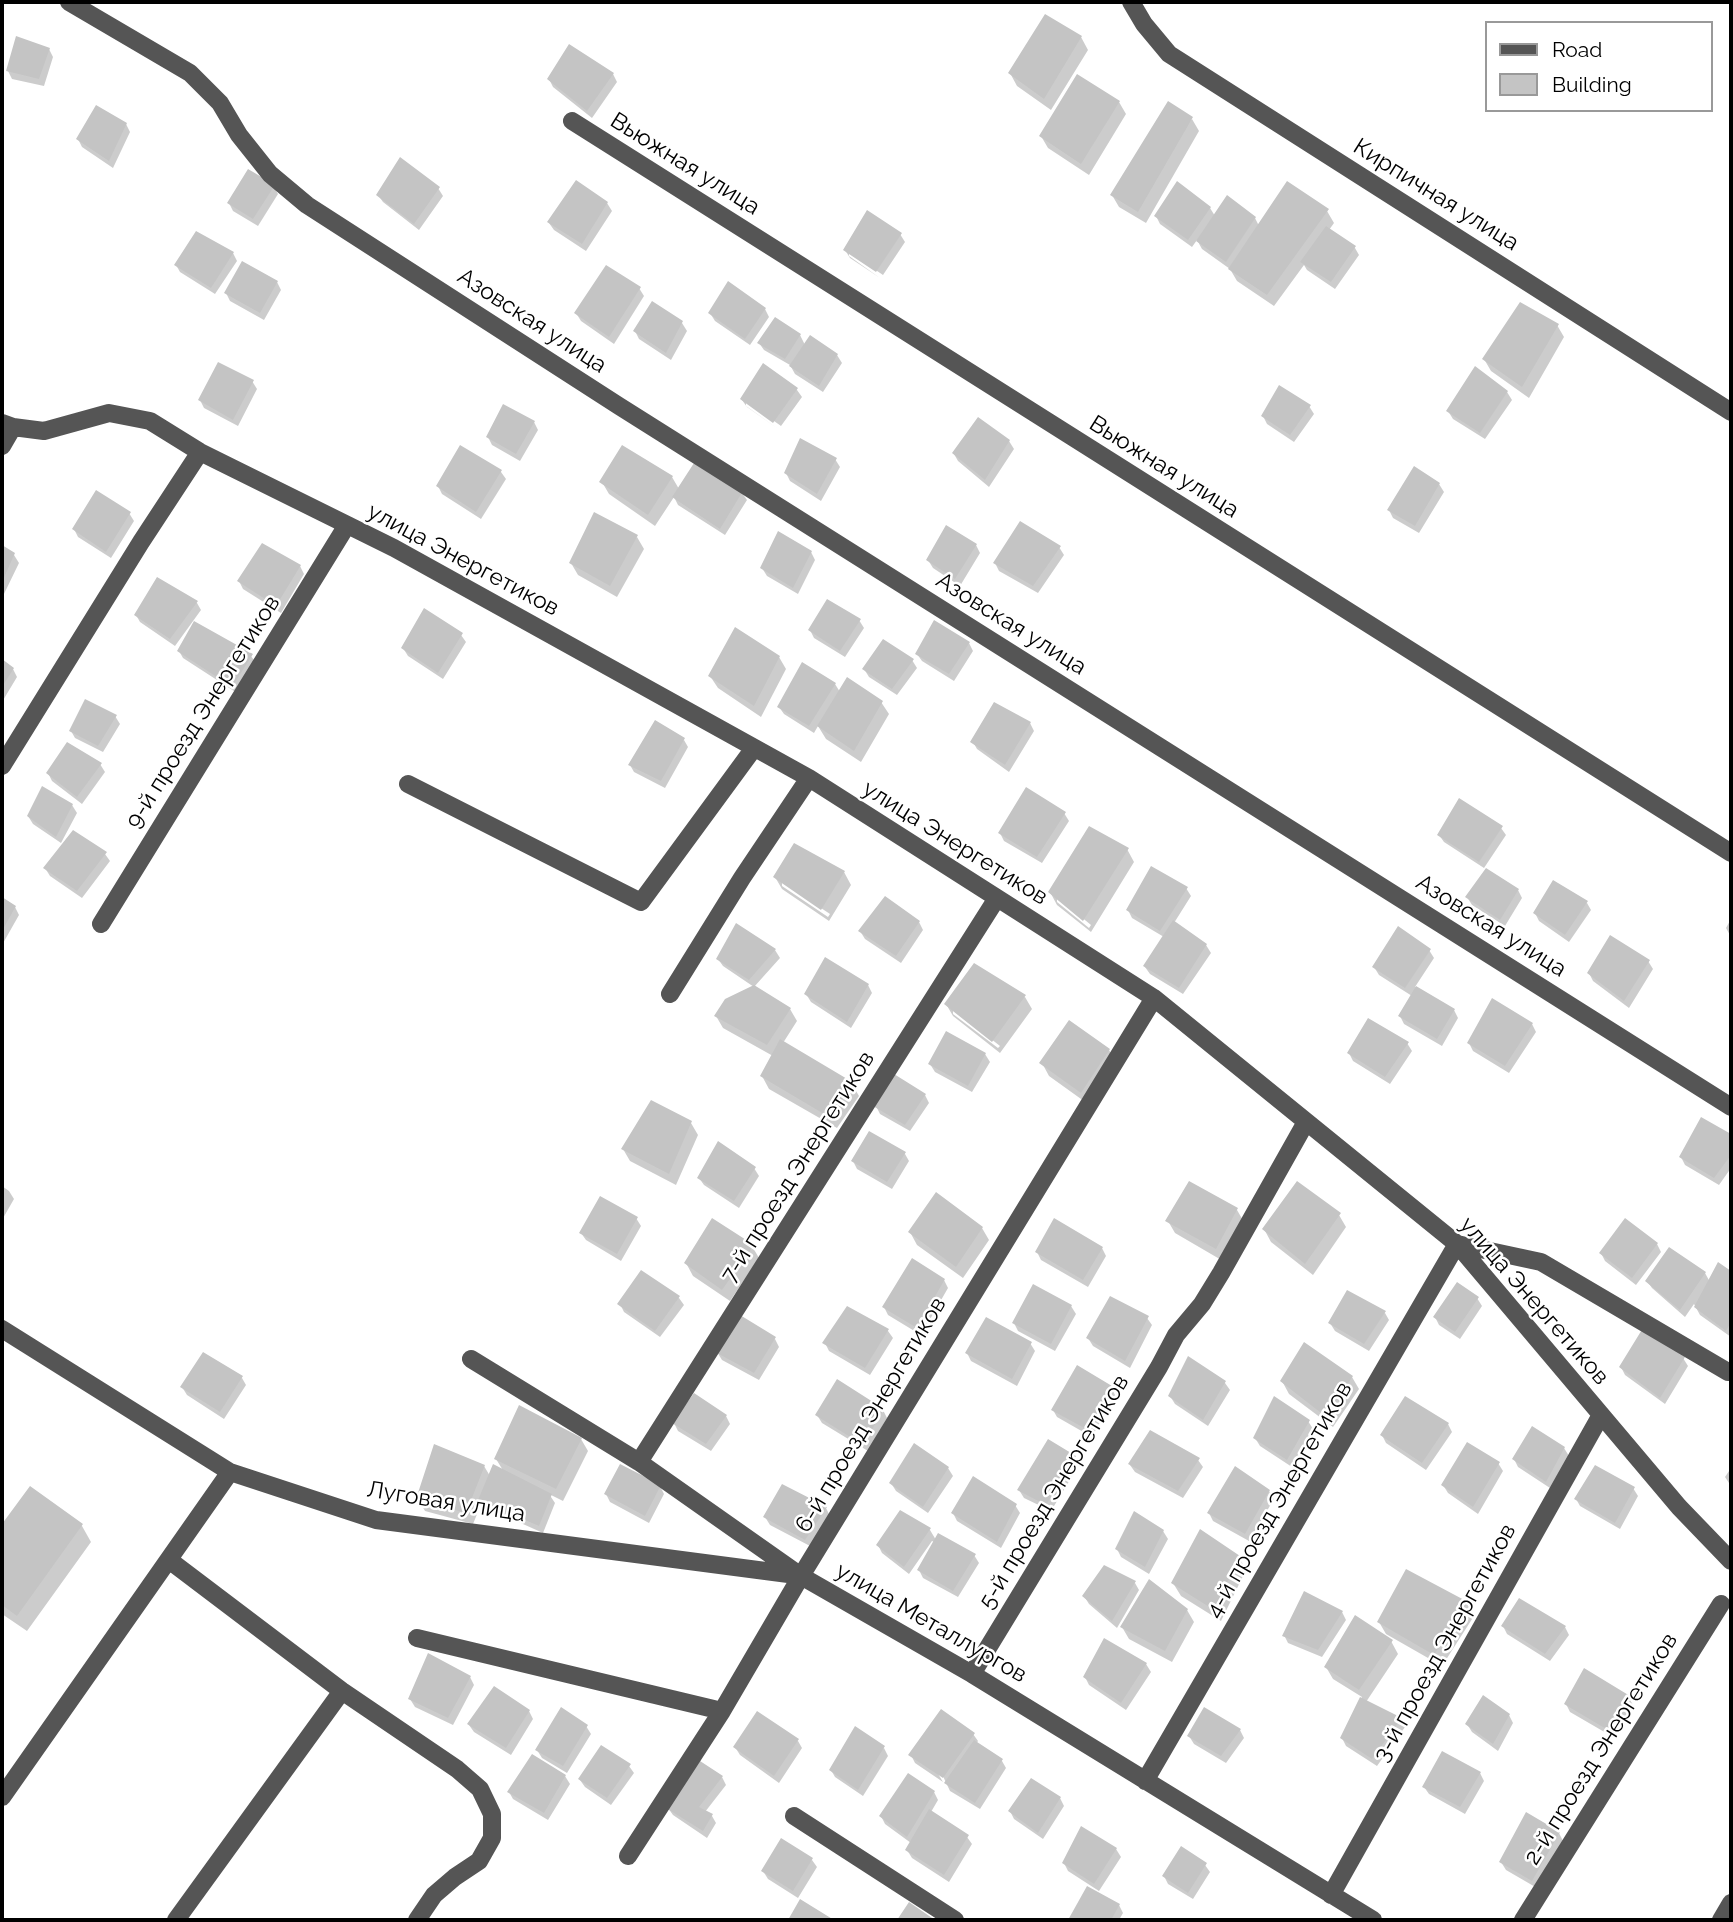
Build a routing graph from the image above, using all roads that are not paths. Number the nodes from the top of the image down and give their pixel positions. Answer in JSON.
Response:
{"nodes":[{"id":1,"x":69,"y":2,"type":"edge"},
{"id":2,"x":1131,"y":2,"type":"edge"},
{"id":3,"x":572,"y":121,"type":"dead end"},
{"id":4,"x":1731,"y":411,"type":"edge"},
{"id":5,"x":7,"y":425,"type":"edge"},
{"id":6,"x":2,"y":446,"type":"edge"},
{"id":7,"x":200,"y":452,"type":"junction"},
{"id":8,"x":347,"y":525,"type":"junction"},
{"id":9,"x":754,"y":748,"type":"junction"},
{"id":10,"x":2,"y":766,"type":"edge"},
{"id":11,"x":808,"y":778,"type":"junction"},
{"id":12,"x":408,"y":784,"type":"dead end"},
{"id":13,"x":1731,"y":853,"type":"edge"},
{"id":14,"x":998,"y":898,"type":"junction"},
{"id":15,"x":101,"y":925,"type":"dead end"},
{"id":16,"x":670,"y":994,"type":"dead end"},
{"id":17,"x":1153,"y":998,"type":"junction"},
{"id":18,"x":1731,"y":1107,"type":"edge"},
{"id":19,"x":1306,"y":1122,"type":"junction"},
{"id":20,"x":1457,"y":1244,"type":"junction"},
{"id":21,"x":2,"y":1329,"type":"edge"},
{"id":22,"x":471,"y":1359,"type":"dead end"},
{"id":23,"x":1728,"y":1372,"type":"dead end"},
{"id":24,"x":1601,"y":1415,"type":"junction"},
{"id":25,"x":639,"y":1462,"type":"junction"},
{"id":26,"x":230,"y":1472,"type":"junction"},
{"id":27,"x":169,"y":1560,"type":"junction"},
{"id":28,"x":1731,"y":1562,"type":"edge"},
{"id":29,"x":801,"y":1576,"type":"junction"},
{"id":30,"x":1721,"y":1604,"type":"dead end"},
{"id":31,"x":417,"y":1638,"type":"dead end"},
{"id":32,"x":972,"y":1674,"type":"junction"},
{"id":33,"x":342,"y":1691,"type":"junction"},
{"id":34,"x":722,"y":1711,"type":"junction"},
{"id":35,"x":1144,"y":1781,"type":"junction"},
{"id":36,"x":2,"y":1797,"type":"edge"},
{"id":37,"x":794,"y":1816,"type":"dead end"},
{"id":38,"x":628,"y":1856,"type":"dead end"},
{"id":39,"x":1331,"y":1895,"type":"junction"},
{"id":40,"x":1731,"y":1903,"type":"edge"},
{"id":41,"x":176,"y":1920,"type":"edge"},
{"id":42,"x":417,"y":1920,"type":"edge"},
{"id":43,"x":956,"y":1920,"type":"edge"},
{"id":44,"x":1373,"y":1920,"type":"edge"},
{"id":45,"x":1523,"y":1920,"type":"edge"},
{"id":46,"x":1721,"y":1920,"type":"edge"}],
"edges":[{"from":1,"to":18,"type":"street","name":"Азовская улица"},
{"from":2,"to":4,"type":"street","name":"Кирпичная улица"},
{"from":3,"to":13,"type":"street","name":"Вьюжная улица"},
{"from":5,"to":6,"type":"street"},
{"from":5,"to":7,"type":"street","name":"улица Энергетиков"},
{"from":7,"to":8,"type":"street","name":"улица Энергетиков"},
{"from":7,"to":10,"type":"street"},
{"from":8,"to":9,"type":"street","name":"улица Энергетиков"},
{"from":8,"to":15,"type":"street","name":"9-й проезд Энергетиков"},
{"from":9,"to":11,"type":"street","name":"улица Энергетиков"},
{"from":9,"to":12,"type":"street"},
{"from":11,"to":14,"type":"street","name":"улица Энергетиков"},
{"from":11,"to":16,"type":"street"},
{"from":14,"to":17,"type":"street","name":"улица Энергетиков"},
{"from":14,"to":25,"type":"street","name":"7-й проезд Энергетиков"},
{"from":17,"to":19,"type":"street","name":"улица Энергетиков"},
{"from":17,"to":29,"type":"street","name":"6-й проезд Энергетиков"},
{"from":19,"to":20,"type":"street","name":"улица Энергетиков"},
{"from":19,"to":32,"type":"street","name":"5-й проезд Энергетиков"},
{"from":20,"to":23,"type":"street"},
{"from":20,"to":24,"type":"street","name":"улица Энергетиков"},
{"from":20,"to":35,"type":"street","name":"4-й проезд Энергетиков"},
{"from":21,"to":26,"type":"street","name":"Луговая улица"},
{"from":22,"to":25,"type":"street","name":"улица Металлургов"},
{"from":24,"to":28,"type":"street","name":"улица Энергетиков"},
{"from":24,"to":39,"type":"street","name":"3-й проезд Энергетиков"},
{"from":25,"to":29,"type":"street","name":"улица Металлургов"},
{"from":26,"to":27,"type":"street"},
{"from":26,"to":29,"type":"street","name":"Луговая улица"},
{"from":27,"to":33,"type":"street"},
{"from":27,"to":36,"type":"street"},
{"from":29,"to":32,"type":"street","name":"улица Металлургов"},
{"from":29,"to":34,"type":"street","name":"6-й проезд Энергетиков"},
{"from":30,"to":45,"type":"street","name":"2-й проезд Энергетиков"},
{"from":31,"to":34,"type":"street"},
{"from":32,"to":35,"type":"street","name":"улица Металлургов"},
{"from":33,"to":41,"type":"street"},
{"from":33,"to":42,"type":"street"},
{"from":34,"to":38,"type":"street","name":"6-й проезд Энергетиков"},
{"from":35,"to":39,"type":"street","name":"улица Металлургов"},
{"from":37,"to":43,"type":"street"},
{"from":39,"to":44,"type":"street","name":"улица Металлургов"},
{"from":40,"to":46,"type":"street"}]}
